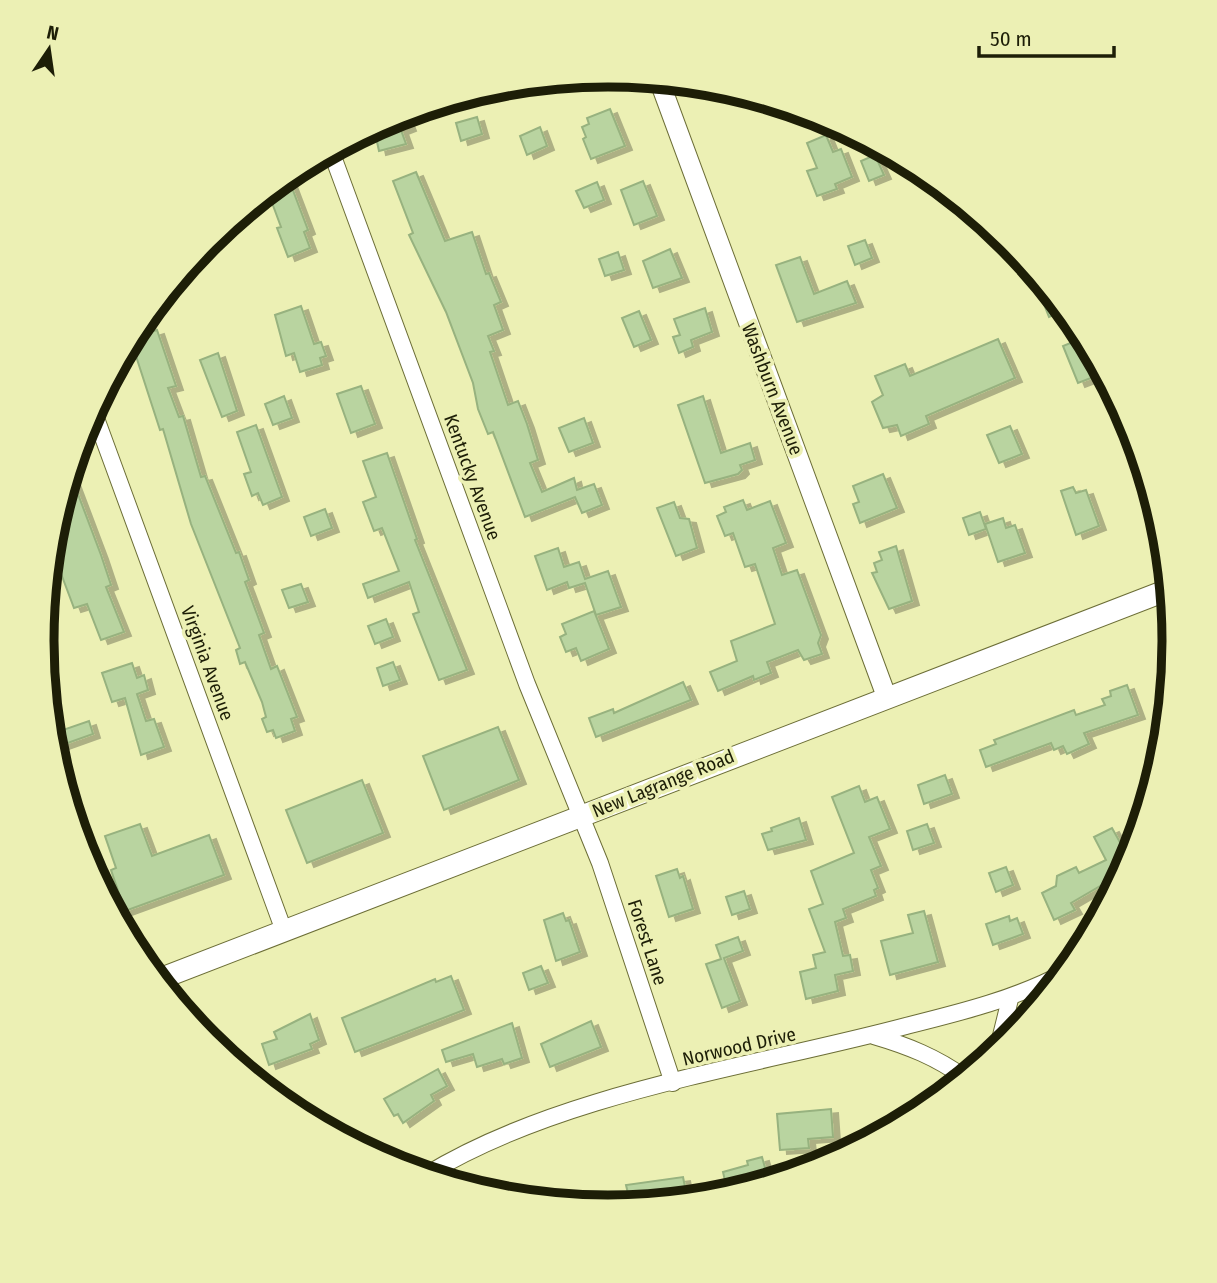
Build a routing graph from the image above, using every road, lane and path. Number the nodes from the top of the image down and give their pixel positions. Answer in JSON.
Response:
{"nodes":[{"id":1,"x":663,"y":90,"type":"edge"},
{"id":2,"x":334,"y":160,"type":"edge"},
{"id":3,"x":98,"y":424,"type":"edge"},
{"id":4,"x":1161,"y":593,"type":"edge"},
{"id":5,"x":887,"y":698,"type":"junction"},
{"id":6,"x":580,"y":816,"type":"junction"},
{"id":7,"x":284,"y":931,"type":"junction"},
{"id":8,"x":167,"y":976,"type":"edge"},
{"id":9,"x":1046,"y":982,"type":"edge"},
{"id":10,"x":1010,"y":999,"type":"junction"},
{"id":11,"x":1003,"y":1030,"type":"edge"},
{"id":12,"x":872,"y":1035,"type":"junction"},
{"id":13,"x":957,"y":1072,"type":"edge"},
{"id":14,"x":673,"y":1083,"type":"junction"},
{"id":15,"x":437,"y":1168,"type":"edge"}],
"edges":[{"from":1,"to":5,"type":"street","name":"Washburn Avenue"},
{"from":2,"to":6,"type":"street","name":"Kentucky Avenue"},
{"from":3,"to":7,"type":"street","name":"Virginia Avenue"},
{"from":4,"to":5,"type":"main road","name":"New Lagrange Road"},
{"from":5,"to":6,"type":"main road","name":"New Lagrange Road"},
{"from":6,"to":7,"type":"main road","name":"New Lagrange Road"},
{"from":6,"to":14,"type":"street","name":"Forest Lane"},
{"from":7,"to":8,"type":"main road","name":"New Lagrange Road"},
{"from":9,"to":10,"type":"street","name":"Norwood Drive"},
{"from":10,"to":11,"type":"street"},
{"from":10,"to":12,"type":"street","name":"Norwood Drive"},
{"from":12,"to":13,"type":"street"},
{"from":12,"to":14,"type":"street","name":"Norwood Drive"},
{"from":14,"to":15,"type":"street","name":"Norwood Drive"}]}
